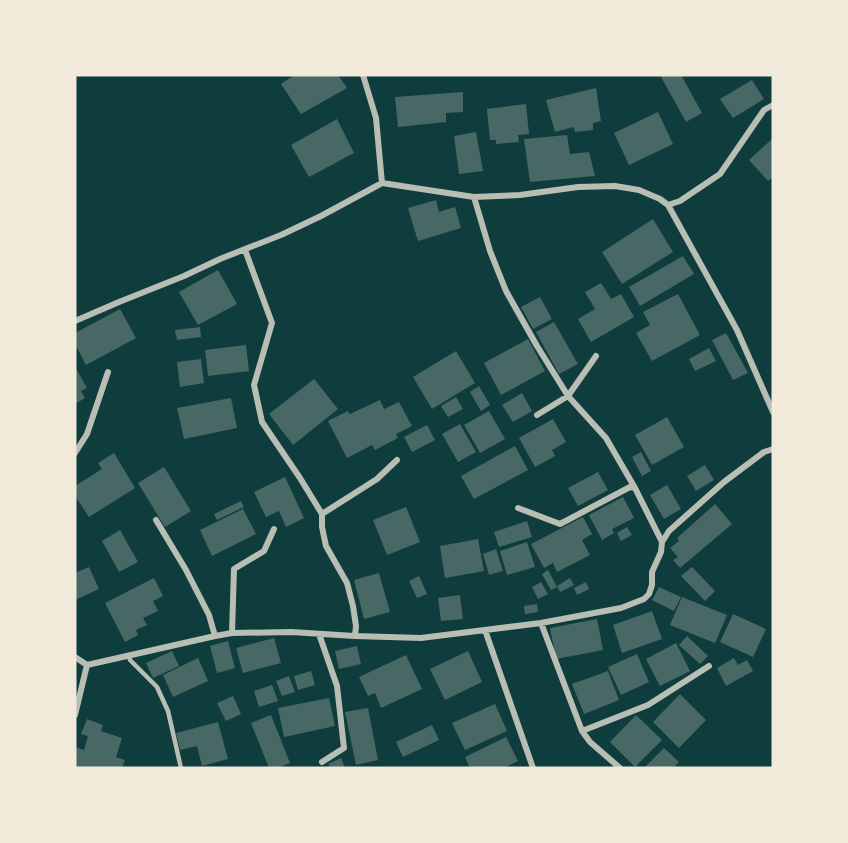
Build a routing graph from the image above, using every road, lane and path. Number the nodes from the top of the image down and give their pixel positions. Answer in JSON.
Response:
{"nodes":[{"id":1,"x":363,"y":75,"type":"edge"},
{"id":2,"x":773,"y":105,"type":"edge"},
{"id":3,"x":382,"y":183,"type":"junction"},
{"id":4,"x":474,"y":197,"type":"junction"},
{"id":5,"x":668,"y":205,"type":"junction"},
{"id":6,"x":245,"y":250,"type":"junction"},
{"id":7,"x":75,"y":321,"type":"edge"},
{"id":8,"x":596,"y":356,"type":"dead end"},
{"id":9,"x":108,"y":372,"type":"dead end"},
{"id":10,"x":568,"y":396,"type":"junction"},
{"id":11,"x":773,"y":412,"type":"edge"},
{"id":12,"x":537,"y":415,"type":"dead end"},
{"id":13,"x":773,"y":449,"type":"edge"},
{"id":14,"x":75,"y":453,"type":"edge"},
{"id":15,"x":397,"y":460,"type":"dead end"},
{"id":16,"x":635,"y":488,"type":"junction"},
{"id":17,"x":518,"y":508,"type":"dead end"},
{"id":18,"x":322,"y":514,"type":"junction"},
{"id":19,"x":156,"y":520,"type":"dead end"},
{"id":20,"x":274,"y":529,"type":"dead end"},
{"id":21,"x":662,"y":542,"type":"junction"},
{"id":22,"x":541,"y":623,"type":"junction"},
{"id":23,"x":485,"y":630,"type":"junction"},
{"id":24,"x":232,"y":633,"type":"junction"},
{"id":25,"x":319,"y":634,"type":"junction"},
{"id":26,"x":215,"y":636,"type":"junction"},
{"id":27,"x":355,"y":636,"type":"junction"},
{"id":28,"x":129,"y":655,"type":"junction"},
{"id":29,"x":75,"y":657,"type":"edge"},
{"id":30,"x":87,"y":664,"type":"junction"},
{"id":31,"x":709,"y":666,"type":"dead end"},
{"id":32,"x":75,"y":715,"type":"edge"},
{"id":33,"x":582,"y":731,"type":"junction"},
{"id":34,"x":322,"y":762,"type":"dead end"},
{"id":35,"x":181,"y":768,"type":"edge"},
{"id":36,"x":533,"y":768,"type":"edge"},
{"id":37,"x":620,"y":768,"type":"edge"}],
"edges":[{"from":1,"to":3,"type":"street"},
{"from":2,"to":5,"type":"street"},
{"from":3,"to":4,"type":"street"},
{"from":3,"to":6,"type":"street"},
{"from":4,"to":5,"type":"street"},
{"from":4,"to":10,"type":"street"},
{"from":5,"to":11,"type":"street"},
{"from":6,"to":7,"type":"street"},
{"from":6,"to":18,"type":"street"},
{"from":8,"to":10,"type":"street"},
{"from":9,"to":14,"type":"street"},
{"from":10,"to":12,"type":"street"},
{"from":10,"to":16,"type":"street"},
{"from":13,"to":21,"type":"street"},
{"from":15,"to":18,"type":"street"},
{"from":16,"to":17,"type":"street"},
{"from":16,"to":21,"type":"street"},
{"from":18,"to":27,"type":"street"},
{"from":19,"to":26,"type":"street"},
{"from":20,"to":24,"type":"street"},
{"from":21,"to":22,"type":"street"},
{"from":22,"to":23,"type":"street"},
{"from":22,"to":33,"type":"street"},
{"from":23,"to":27,"type":"street"},
{"from":23,"to":36,"type":"street"},
{"from":24,"to":25,"type":"street"},
{"from":24,"to":26,"type":"street"},
{"from":25,"to":27,"type":"street"},
{"from":25,"to":34,"type":"street"},
{"from":26,"to":28,"type":"street"},
{"from":28,"to":30,"type":"street"},
{"from":28,"to":35,"type":"lane"},
{"from":29,"to":30,"type":"street"},
{"from":30,"to":32,"type":"street"},
{"from":31,"to":33,"type":"street"},
{"from":33,"to":37,"type":"street"}]}
